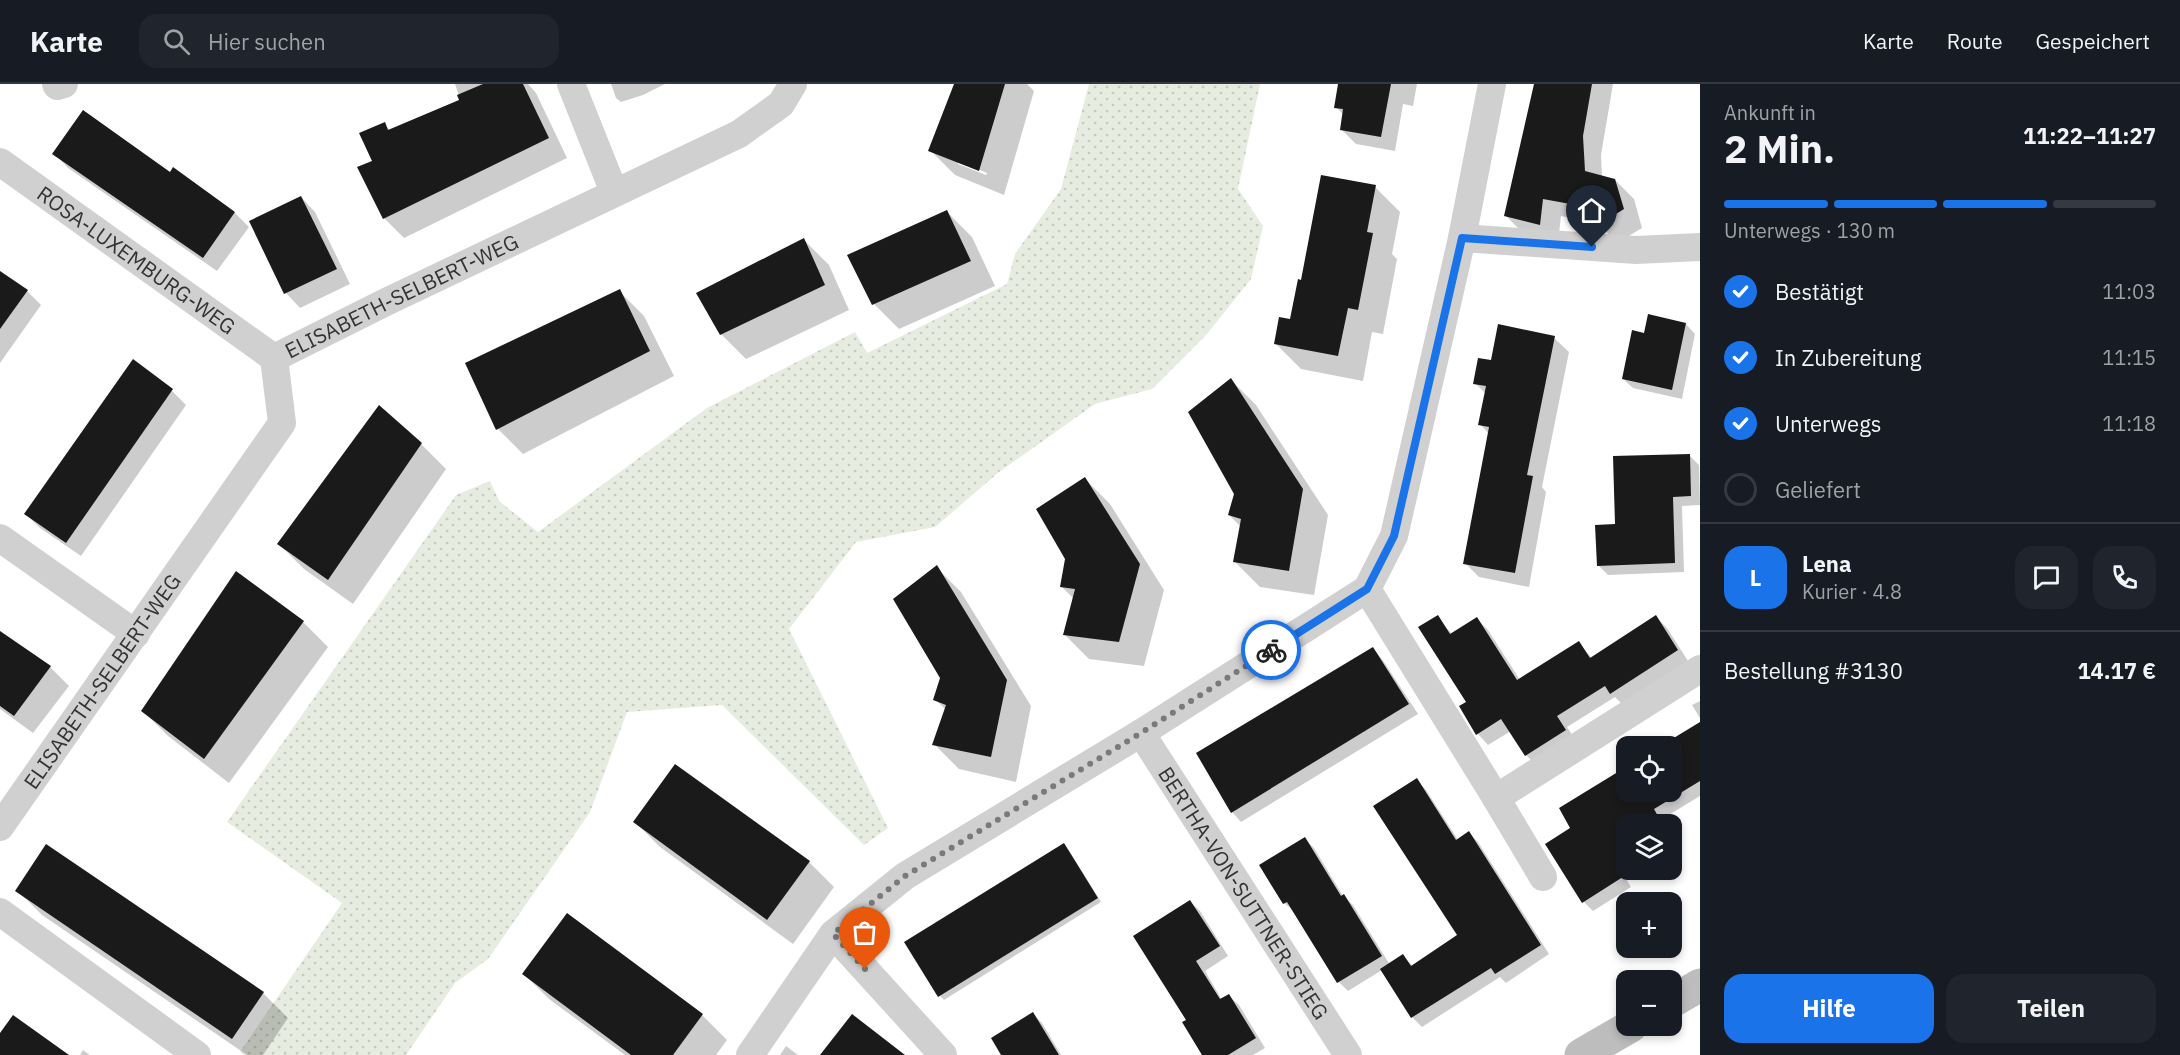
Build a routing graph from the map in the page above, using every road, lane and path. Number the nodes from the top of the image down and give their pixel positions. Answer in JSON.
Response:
{"nodes":[{"id":1,"x":56,"y":84,"type":"edge"},
{"id":2,"x":64,"y":84,"type":"edge"},
{"id":3,"x":571,"y":84,"type":"edge"},
{"id":4,"x":793,"y":84,"type":"edge"},
{"id":5,"x":1492,"y":84,"type":"edge"},
{"id":6,"x":0,"y":162,"type":"edge"},
{"id":7,"x":614,"y":192,"type":"junction"},
{"id":8,"x":1462,"y":238,"type":"junction"},
{"id":9,"x":1700,"y":247,"type":"edge"},
{"id":10,"x":274,"y":358,"type":"junction"},
{"id":11,"x":0,"y":538,"type":"edge"},
{"id":12,"x":1367,"y":589,"type":"junction"},
{"id":13,"x":136,"y":634,"type":"junction"},
{"id":14,"x":1700,"y":669,"type":"edge"},
{"id":15,"x":1141,"y":733,"type":"junction"},
{"id":16,"x":1496,"y":798,"type":"junction"},
{"id":17,"x":0,"y":827,"type":"edge"},
{"id":18,"x":1543,"y":878,"type":"dead end"},
{"id":19,"x":0,"y":912,"type":"edge"},
{"id":20,"x":833,"y":934,"type":"junction"},
{"id":21,"x":1700,"y":985,"type":"edge"},
{"id":22,"x":1682,"y":996,"type":"edge"},
{"id":23,"x":1616,"y":1034,"type":"edge"},
{"id":24,"x":197,"y":1055,"type":"edge"},
{"id":25,"x":750,"y":1055,"type":"edge"},
{"id":26,"x":943,"y":1055,"type":"edge"},
{"id":27,"x":1348,"y":1055,"type":"edge"},
{"id":28,"x":1581,"y":1055,"type":"edge"}],
"edges":[{"from":1,"to":2,"type":"street"},
{"from":3,"to":7,"type":"street"},
{"from":4,"to":7,"type":"street","name":"ELISABETH-SELBERT-WEG"},
{"from":5,"to":8,"type":"street"},
{"from":6,"to":10,"type":"street","name":"ROSA-LUXEMBURG-WEG"},
{"from":7,"to":10,"type":"street","name":"ELISABETH-SELBERT-WEG"},
{"from":8,"to":9,"type":"street"},
{"from":8,"to":12,"type":"street"},
{"from":10,"to":13,"type":"street","name":"ELISABETH-SELBERT-WEG"},
{"from":11,"to":13,"type":"street"},
{"from":12,"to":15,"type":"street"},
{"from":12,"to":16,"type":"street"},
{"from":13,"to":17,"type":"street","name":"ELISABETH-SELBERT-WEG"},
{"from":14,"to":16,"type":"street"},
{"from":15,"to":20,"type":"street"},
{"from":15,"to":27,"type":"street","name":"BERTHA-VON-SUTTNER-STIEG"},
{"from":16,"to":18,"type":"street"},
{"from":19,"to":24,"type":"street"},
{"from":20,"to":25,"type":"street"},
{"from":20,"to":26,"type":"street"},
{"from":21,"to":22,"type":"main road"},
{"from":23,"to":28,"type":"main road"}]}
